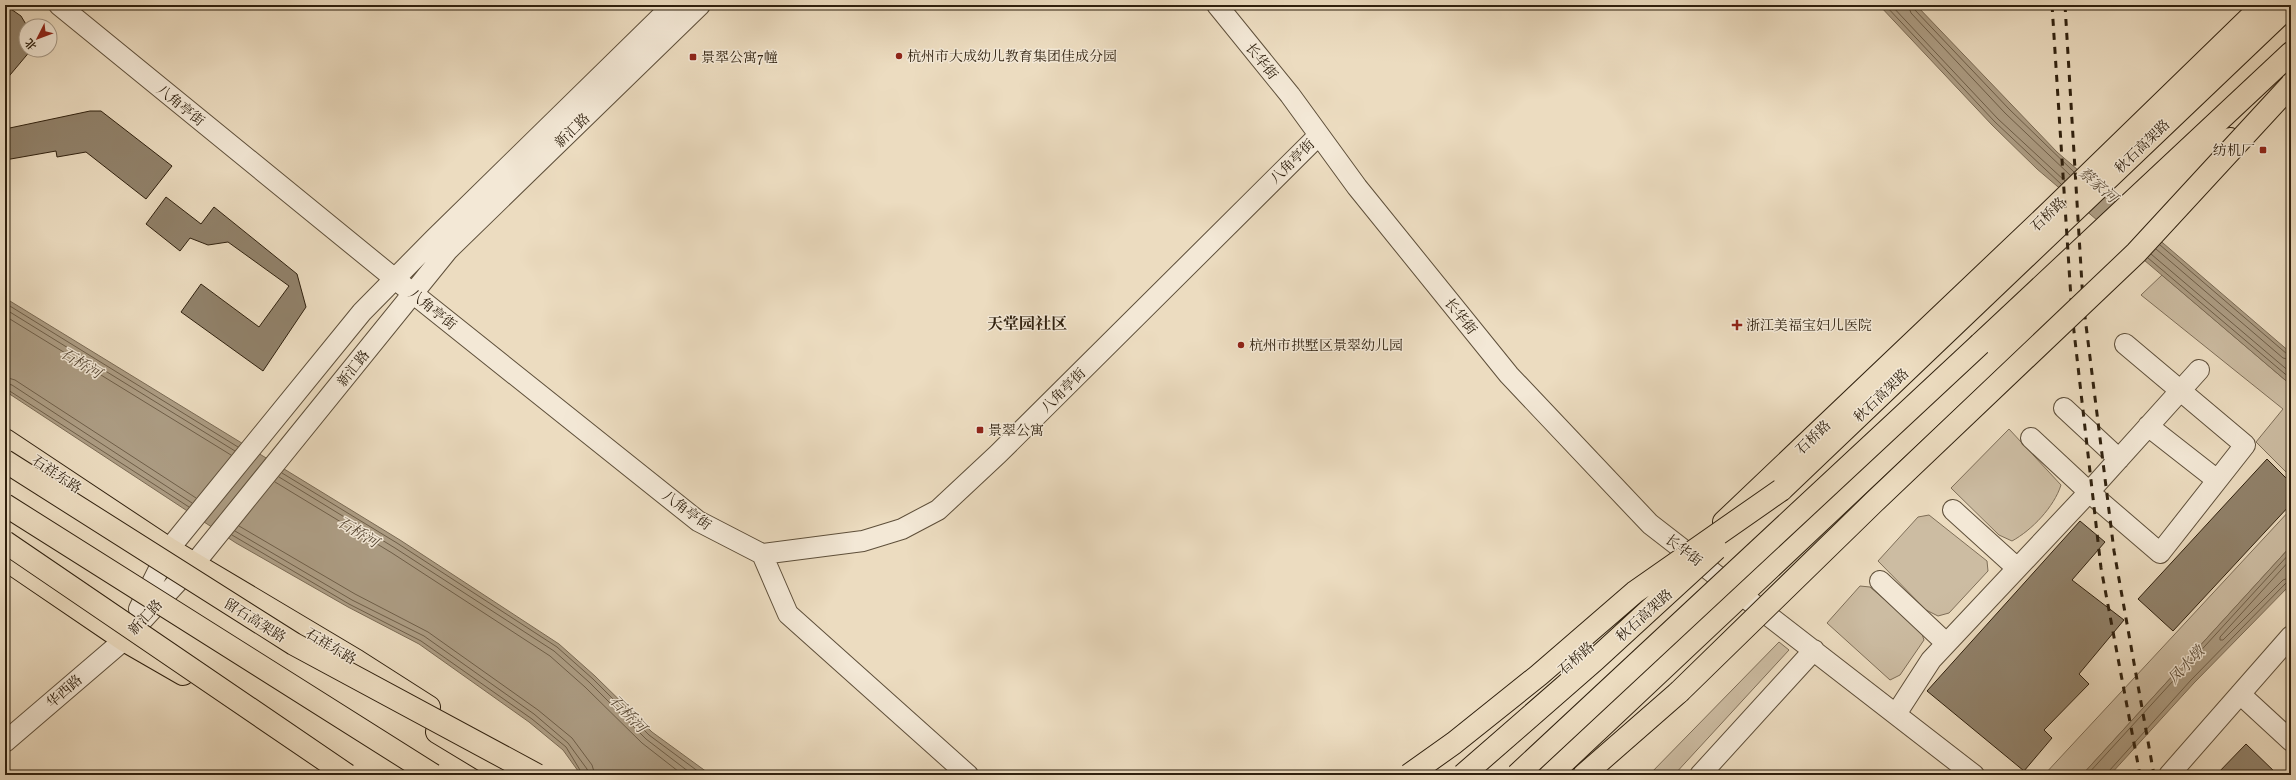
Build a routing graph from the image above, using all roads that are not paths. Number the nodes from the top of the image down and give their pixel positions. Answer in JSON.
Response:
{"nodes":[{"id":1,"x":59,"y":5,"type":"edge"},
{"id":2,"x":673,"y":5,"type":"edge"},
{"id":3,"x":700,"y":5,"type":"edge"},
{"id":4,"x":1217,"y":5,"type":"edge"},
{"id":5,"x":2263,"y":5,"type":"edge"},
{"id":6,"x":2290,"y":5,"type":"edge"},
{"id":7,"x":2291,"y":53,"type":"edge"},
{"id":8,"x":2291,"y":85,"type":"edge"},
{"id":9,"x":1319,"y":135,"type":"junction"},
{"id":10,"x":395,"y":279,"type":"junction"},
{"id":11,"x":414,"y":294,"type":"junction"},
{"id":12,"x":2125,"y":344,"type":"dead end"},
{"id":13,"x":2199,"y":370,"type":"dead end"},
{"id":14,"x":2180,"y":391,"type":"junction"},
{"id":15,"x":2064,"y":408,"type":"dead end"},
{"id":16,"x":2148,"y":426,"type":"junction"},
{"id":17,"x":2031,"y":438,"type":"dead end"},
{"id":18,"x":5,"y":440,"type":"edge"},
{"id":19,"x":2119,"y":459,"type":"junction"},
{"id":20,"x":5,"y":461,"type":"edge"},
{"id":21,"x":2218,"y":480,"type":"junction"},
{"id":22,"x":1781,"y":490,"type":"junction"},
{"id":23,"x":2089,"y":492,"type":"junction"},
{"id":24,"x":5,"y":505,"type":"edge"},
{"id":25,"x":1953,"y":510,"type":"dead end"},
{"id":26,"x":5,"y":542,"type":"edge"},
{"id":27,"x":169,"y":549,"type":"junction"},
{"id":28,"x":762,"y":554,"type":"junction"},
{"id":29,"x":1690,"y":554,"type":"junction"},
{"id":30,"x":5,"y":559,"type":"edge"},
{"id":31,"x":194,"y":564,"type":"junction"},
{"id":32,"x":2017,"y":568,"type":"junction"},
{"id":33,"x":1880,"y":581,"type":"dead end"},
{"id":34,"x":1741,"y":594,"type":"junction"},
{"id":35,"x":2291,"y":636,"type":"edge"},
{"id":36,"x":124,"y":640,"type":"junction"},
{"id":37,"x":1946,"y":643,"type":"junction"},
{"id":38,"x":294,"y":644,"type":"junction"},
{"id":39,"x":1814,"y":650,"type":"junction"},
{"id":40,"x":1679,"y":692,"type":"junction"},
{"id":41,"x":2240,"y":694,"type":"junction"},
{"id":42,"x":1896,"y":714,"type":"junction"},
{"id":43,"x":2291,"y":741,"type":"edge"},
{"id":44,"x":5,"y":742,"type":"edge"},
{"id":45,"x":347,"y":775,"type":"edge"},
{"id":46,"x":355,"y":775,"type":"edge"},
{"id":47,"x":433,"y":775,"type":"edge"},
{"id":48,"x":508,"y":775,"type":"edge"},
{"id":49,"x":537,"y":775,"type":"edge"},
{"id":50,"x":968,"y":775,"type":"edge"},
{"id":51,"x":1410,"y":775,"type":"edge"},
{"id":52,"x":1439,"y":775,"type":"edge"},
{"id":53,"x":1463,"y":775,"type":"edge"},
{"id":54,"x":1518,"y":775,"type":"edge"},
{"id":55,"x":1550,"y":775,"type":"edge"},
{"id":56,"x":1584,"y":775,"type":"edge"},
{"id":57,"x":1603,"y":775,"type":"edge"},
{"id":58,"x":1700,"y":775,"type":"edge"},
{"id":59,"x":1974,"y":775,"type":"edge"},
{"id":60,"x":2169,"y":775,"type":"edge"}],
"edges":[{"from":1,"to":10,"type":"street","name":"八角亭街"},
{"from":2,"to":10,"type":"street","name":"新汇路"},
{"from":3,"to":11,"type":"street","name":"新汇路"},
{"from":4,"to":9,"type":"street","name":"长华街"},
{"from":5,"to":29,"type":"main road","name":"石桥路"},
{"from":6,"to":22,"type":"main road","name":"秋石高架路"},
{"from":7,"to":54,"type":"main road","name":"秋石高架路","bridge":true},
{"from":8,"to":34,"type":"main road"},
{"from":8,"to":40,"type":"main road","bridge":true},
{"from":9,"to":28,"type":"street","name":"八角亭街"},
{"from":9,"to":29,"type":"street","name":"长华街"},
{"from":10,"to":11,"type":"street","name":"八角亭街"},
{"from":10,"to":27,"type":"street","name":"新汇路"},
{"from":11,"to":28,"type":"street","name":"八角亭街"},
{"from":11,"to":31,"type":"street","name":"新汇路"},
{"from":12,"to":14,"type":"street"},
{"from":13,"to":14,"type":"street"},
{"from":14,"to":16,"type":"street"},
{"from":14,"to":21,"type":"street"},
{"from":15,"to":19,"type":"street"},
{"from":16,"to":19,"type":"street"},
{"from":16,"to":21,"type":"street"},
{"from":17,"to":23,"type":"street"},
{"from":18,"to":27,"type":"main road","name":"石祥东路"},
{"from":19,"to":23,"type":"street"},
{"from":20,"to":38,"type":"main road","name":"留石高架路","bridge":true},
{"from":21,"to":23,"type":"street"},
{"from":22,"to":51,"type":"main road","bridge":true},
{"from":22,"to":53,"type":"main road","name":"秋石高架路","bridge":true},
{"from":23,"to":32,"type":"street"},
{"from":24,"to":47,"type":"main road","bridge":true},
{"from":25,"to":32,"type":"street"},
{"from":26,"to":45,"type":"main road","bridge":true},
{"from":27,"to":31,"type":"main road","name":"石祥东路"},
{"from":27,"to":36,"type":"street","name":"新汇路"},
{"from":28,"to":50,"type":"street"},
{"from":29,"to":34,"type":"street","name":"长华街"},
{"from":29,"to":52,"type":"main road","name":"石桥路"},
{"from":30,"to":36,"type":"main road"},
{"from":31,"to":36,"type":"street","name":"新汇路"},
{"from":31,"to":49,"type":"main road","name":"石祥东路"},
{"from":32,"to":37,"type":"street"},
{"from":33,"to":37,"type":"street"},
{"from":34,"to":39,"type":"street","name":"长华街"},
{"from":34,"to":55,"type":"main road"},
{"from":35,"to":41,"type":"street"},
{"from":36,"to":44,"type":"street","name":"华西路"},
{"from":36,"to":46,"type":"main road"},
{"from":37,"to":42,"type":"street"},
{"from":38,"to":48,"type":"main road","name":"留石高架路","bridge":true},
{"from":38,"to":49,"type":"main road","bridge":true},
{"from":39,"to":42,"type":"street","name":"长华街"},
{"from":39,"to":58,"type":"street"},
{"from":40,"to":56,"type":"main road"},
{"from":40,"to":57,"type":"main road"},
{"from":41,"to":43,"type":"street"},
{"from":41,"to":60,"type":"street"},
{"from":42,"to":59,"type":"street","name":"长华街"}]}
